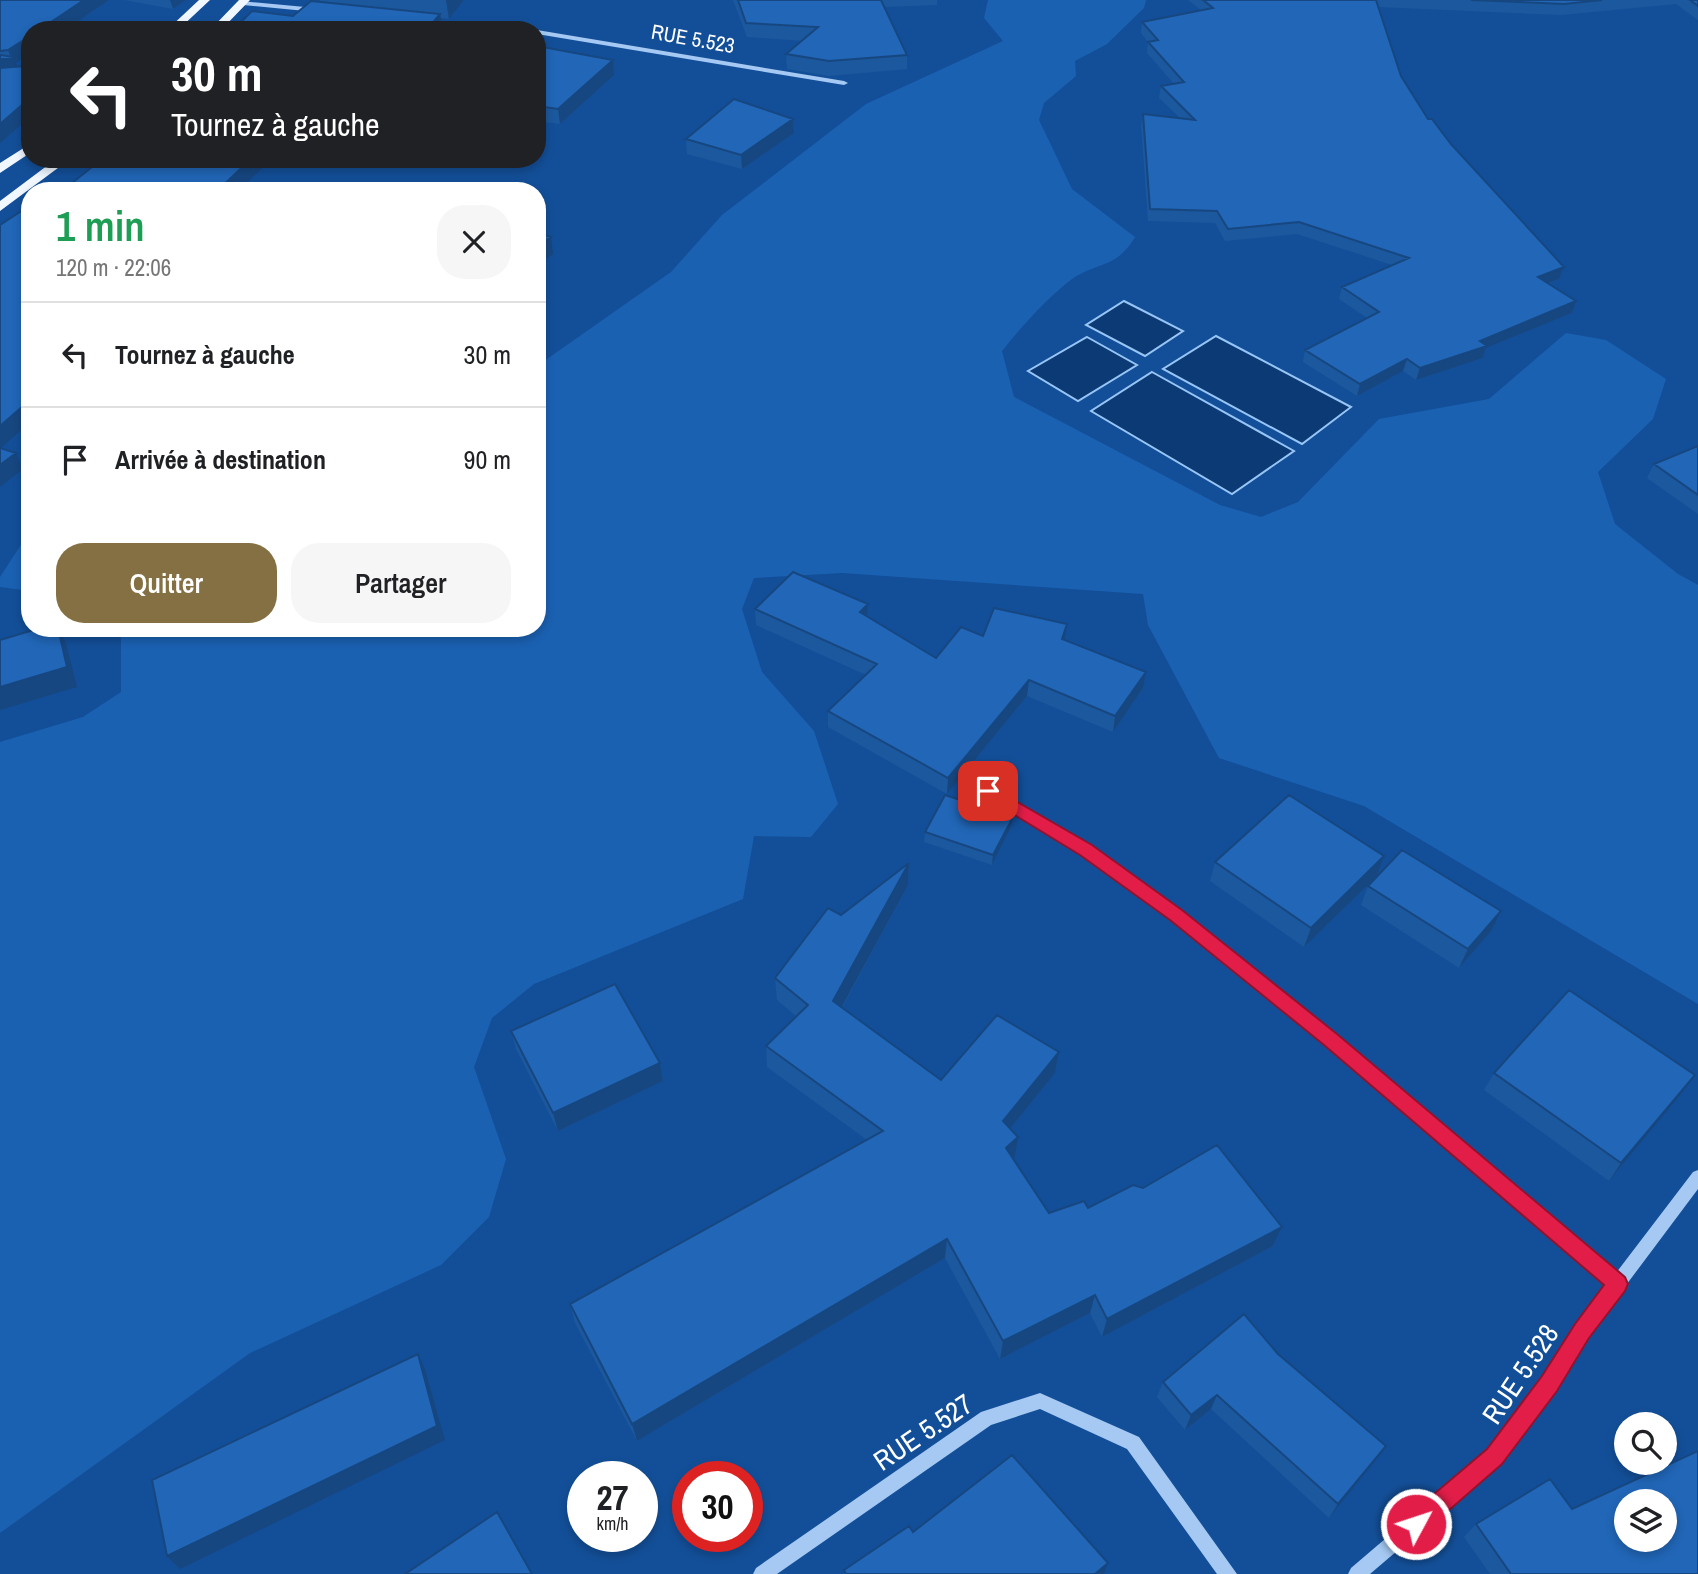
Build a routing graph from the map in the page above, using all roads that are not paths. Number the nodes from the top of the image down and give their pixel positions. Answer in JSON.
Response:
{"nodes":[{"id":1,"x":205,"y":0,"type":"edge"},
{"id":2,"x":244,"y":1,"type":"edge"},
{"id":3,"x":323,"y":11,"type":"edge"},
{"id":4,"x":417,"y":20,"type":"edge"},
{"id":5,"x":182,"y":21,"type":"edge"},
{"id":6,"x":224,"y":21,"type":"edge"},
{"id":7,"x":427,"y":21,"type":"edge"},
{"id":8,"x":546,"y":33,"type":"edge"},
{"id":9,"x":844,"y":83,"type":"edge"},
{"id":10,"x":21,"y":154,"type":"edge"},
{"id":11,"x":52,"y":168,"type":"edge"},
{"id":12,"x":0,"y":169,"type":"edge"},
{"id":13,"x":33,"y":182,"type":"edge"},
{"id":14,"x":21,"y":191,"type":"edge"},
{"id":15,"x":0,"y":207,"type":"edge"},
{"id":16,"x":988,"y":791,"type":"dead end"},
{"id":17,"x":1698,"y":1177,"type":"edge"},
{"id":18,"x":1618,"y":1284,"type":"junction"},
{"id":19,"x":762,"y":1574,"type":"edge"},
{"id":20,"x":1228,"y":1574,"type":"edge"},
{"id":21,"x":1357,"y":1574,"type":"edge"}],
"edges":[{"from":1,"to":5,"type":"main road"},
{"from":2,"to":3,"type":"street"},
{"from":2,"to":6,"type":"main road"},
{"from":4,"to":7,"type":"street"},
{"from":8,"to":9,"type":"street","name":"RUE 5.523"},
{"from":10,"to":12,"type":"main road"},
{"from":11,"to":13,"type":"main road"},
{"from":14,"to":15,"type":"main road"},
{"from":16,"to":18,"type":"street"},
{"from":17,"to":18,"type":"street","name":"RUE 5.528"},
{"from":18,"to":21,"type":"street","name":"RUE 5.528"},
{"from":19,"to":20,"type":"street","name":"RUE 5.527"}]}
